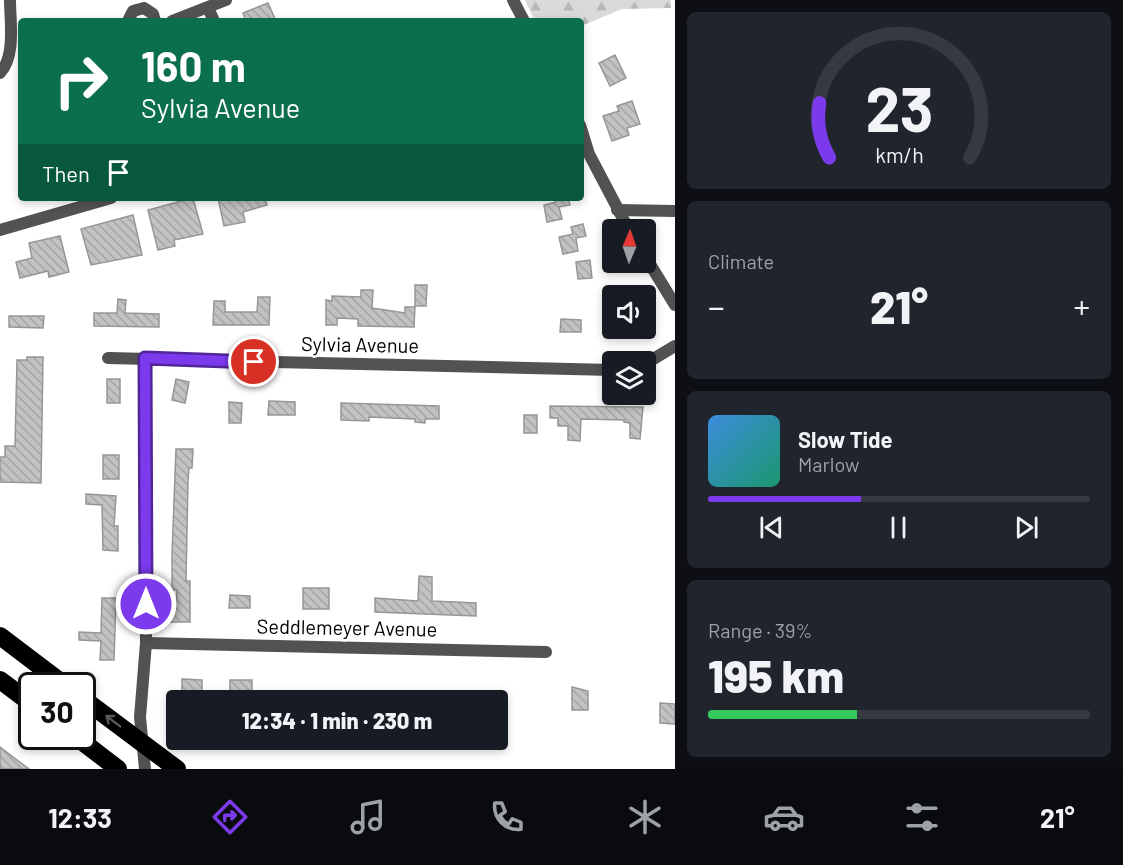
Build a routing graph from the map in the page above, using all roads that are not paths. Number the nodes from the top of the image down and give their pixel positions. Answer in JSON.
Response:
{"nodes":[{"id":1,"x":10,"y":0,"type":"edge"},
{"id":2,"x":226,"y":0,"type":"edge"},
{"id":3,"x":513,"y":0,"type":"edge"},
{"id":4,"x":208,"y":8,"type":"junction"},
{"id":5,"x":130,"y":18,"type":"edge"},
{"id":6,"x":154,"y":18,"type":"edge"},
{"id":7,"x":180,"y":18,"type":"edge"},
{"id":8,"x":213,"y":18,"type":"edge"},
{"id":9,"x":522,"y":18,"type":"edge"},
{"id":10,"x":0,"y":73,"type":"edge"},
{"id":11,"x":584,"y":138,"type":"edge"},
{"id":12,"x":101,"y":201,"type":"edge"},
{"id":13,"x":617,"y":210,"type":"junction"},
{"id":14,"x":675,"y":211,"type":"edge"},
{"id":15,"x":622,"y":219,"type":"edge"},
{"id":16,"x":0,"y":230,"type":"edge"},
{"id":17,"x":656,"y":273,"type":"edge"},
{"id":18,"x":675,"y":304,"type":"edge"},
{"id":19,"x":675,"y":346,"type":"edge"},
{"id":20,"x":656,"y":357,"type":"edge"},
{"id":21,"x":108,"y":358,"type":"dead end"},
{"id":22,"x":145,"y":358,"type":"junction"},
{"id":23,"x":602,"y":370,"type":"edge"},
{"id":24,"x":0,"y":636,"type":"edge"},
{"id":25,"x":146,"y":643,"type":"junction"},
{"id":26,"x":546,"y":652,"type":"dead end"},
{"id":27,"x":48,"y":672,"type":"edge"},
{"id":28,"x":0,"y":680,"type":"edge"},
{"id":29,"x":18,"y":694,"type":"edge"},
{"id":30,"x":96,"y":708,"type":"edge"},
{"id":31,"x":144,"y":744,"type":"junction"},
{"id":32,"x":93,"y":750,"type":"edge"},
{"id":33,"x":118,"y":769,"type":"edge"},
{"id":34,"x":145,"y":769,"type":"edge"},
{"id":35,"x":177,"y":769,"type":"edge"}],
"edges":[{"from":1,"to":10,"type":"street"},
{"from":2,"to":4,"type":"street"},
{"from":3,"to":9,"type":"street"},
{"from":4,"to":7,"type":"street"},
{"from":4,"to":8,"type":"street"},
{"from":5,"to":6,"type":"street"},
{"from":11,"to":13,"type":"street"},
{"from":12,"to":16,"type":"street"},
{"from":13,"to":14,"type":"street"},
{"from":13,"to":15,"type":"street"},
{"from":17,"to":18,"type":"street"},
{"from":19,"to":20,"type":"street"},
{"from":21,"to":22,"type":"street","name":"Sylvia Avenue"},
{"from":22,"to":23,"type":"street","name":"Sylvia Avenue"},
{"from":22,"to":25,"type":"street"},
{"from":24,"to":27,"type":"highway"},
{"from":25,"to":26,"type":"street","name":"Seddlemeyer Avenue"},
{"from":25,"to":31,"type":"street"},
{"from":28,"to":29,"type":"highway"},
{"from":31,"to":30,"type":"highway","one_way":true},
{"from":31,"to":34,"type":"street"},
{"from":31,"to":35,"type":"highway"},
{"from":32,"to":33,"type":"highway"}]}
